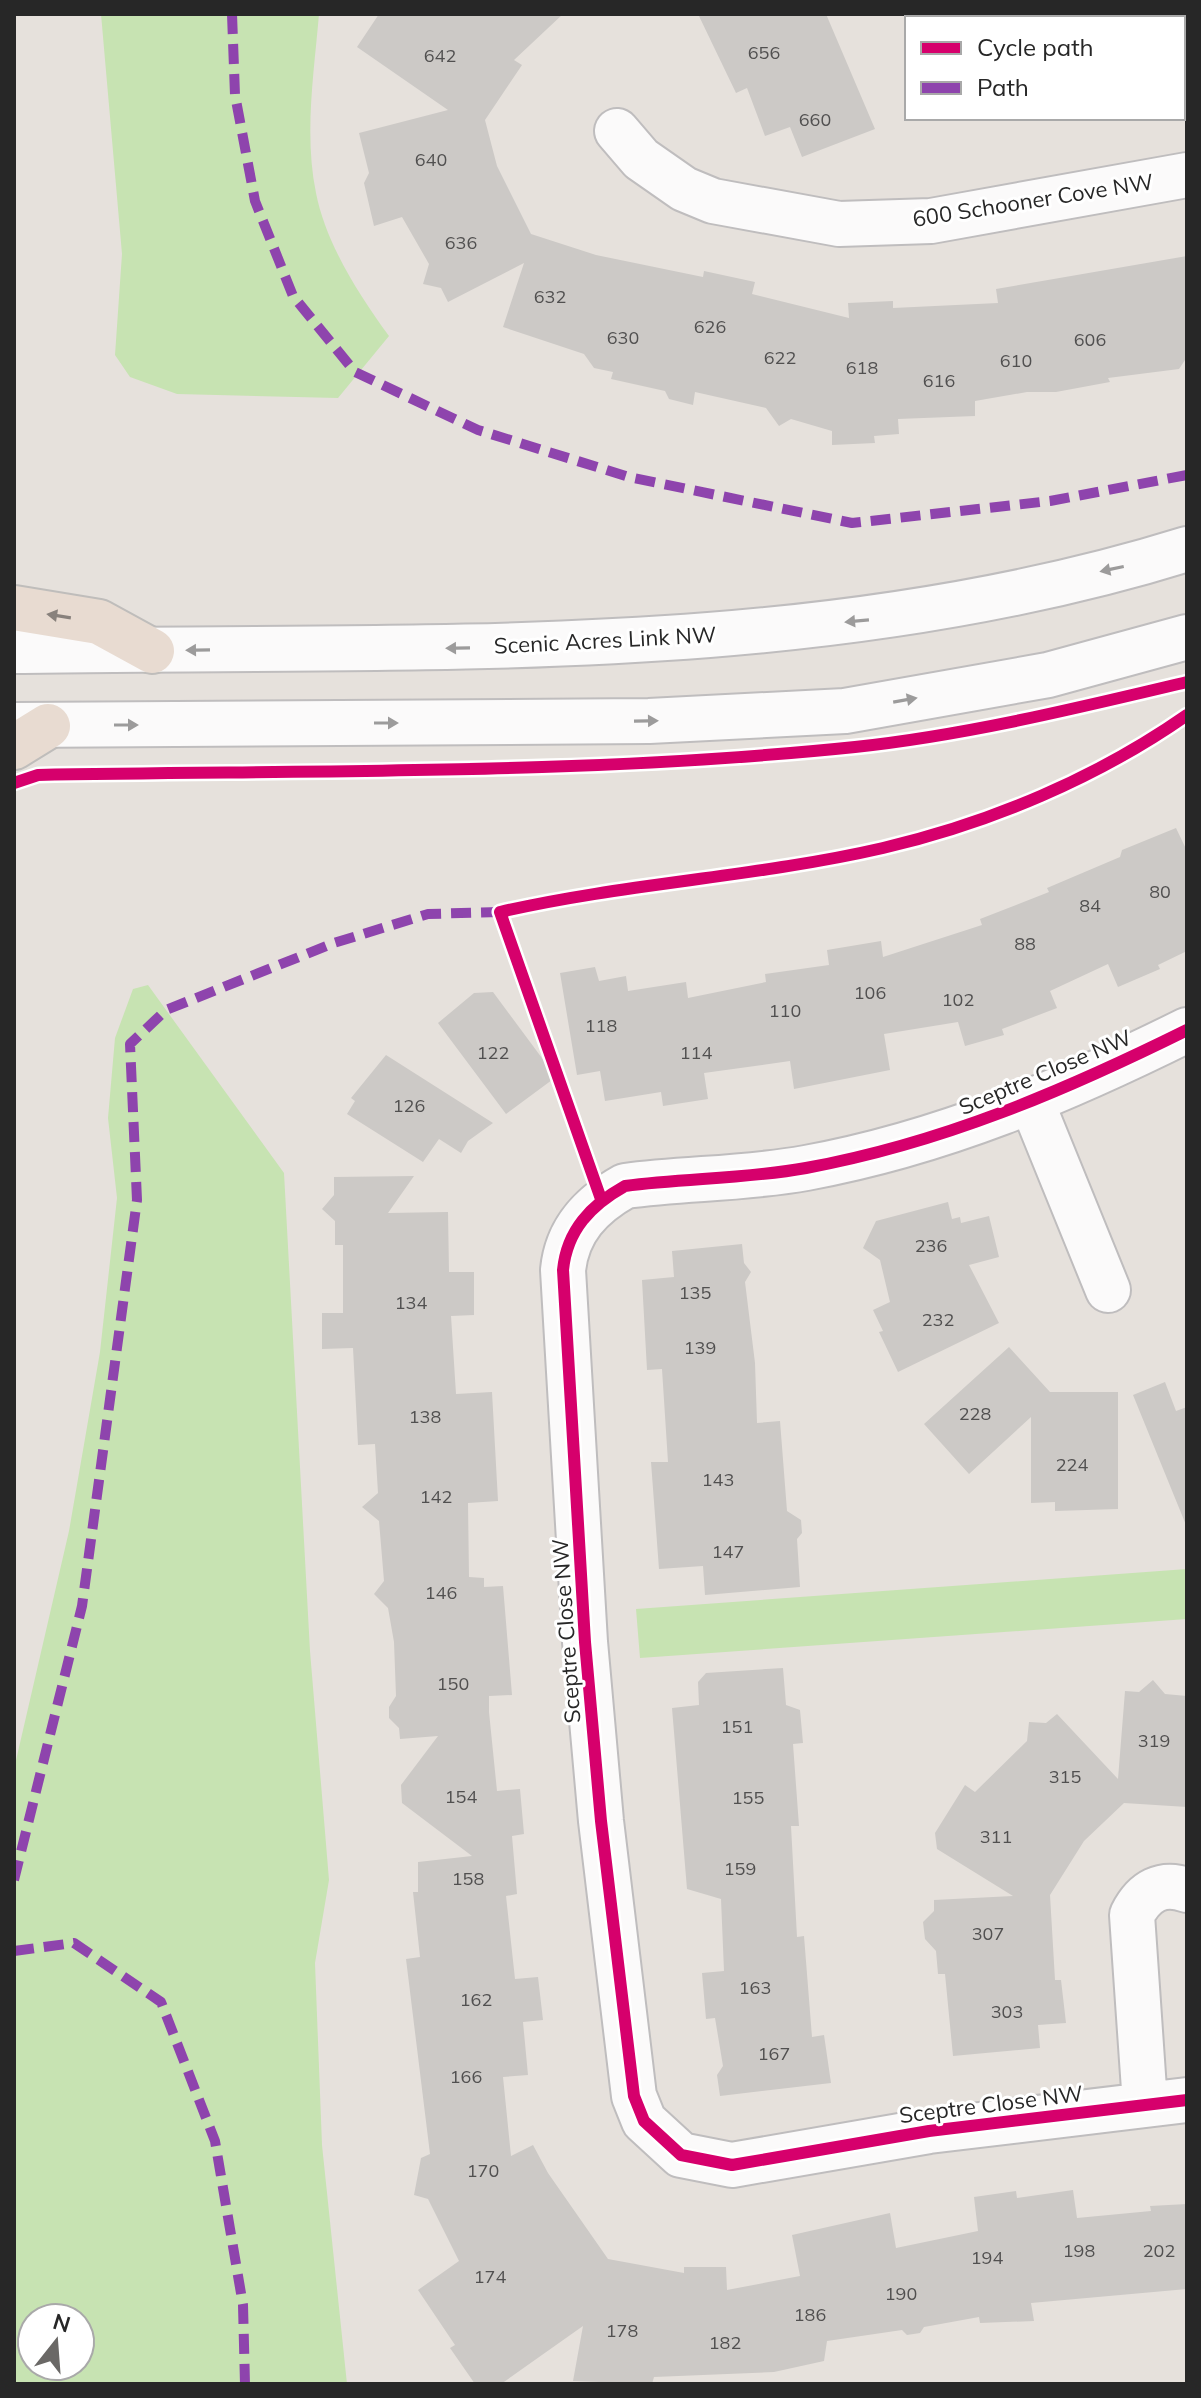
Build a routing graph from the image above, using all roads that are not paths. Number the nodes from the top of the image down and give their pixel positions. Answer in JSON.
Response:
{"nodes":[{"id":1,"x":617,"y":131,"type":"dead end"},
{"id":2,"x":1187,"y":175,"type":"edge"},
{"id":3,"x":1187,"y":549,"type":"edge"},
{"id":4,"x":14,"y":608,"type":"edge"},
{"id":5,"x":1187,"y":637,"type":"edge"},
{"id":6,"x":14,"y":651,"type":"edge"},
{"id":7,"x":152,"y":651,"type":"junction"},
{"id":8,"x":25,"y":733,"type":"edge"},
{"id":9,"x":1187,"y":1030,"type":"edge"},
{"id":10,"x":1032,"y":1103,"type":"junction"},
{"id":11,"x":1108,"y":1290,"type":"dead end"},
{"id":12,"x":1187,"y":1890,"type":"edge"},
{"id":13,"x":1166,"y":2102,"type":"edge"}],
"edges":[{"from":1,"to":2,"type":"street","name":"600 Schooner Cove NW"},
{"from":3,"to":7,"type":"street","name":"Scenic Acres Link NW","one_way":true},
{"from":7,"to":4,"type":"highway","one_way":true},
{"from":8,"to":5,"type":"street","one_way":true},
{"from":6,"to":7,"type":"street","name":"Scenic Acres Link NW"},
{"from":9,"to":10,"type":"street","name":"Sceptre Close NW"},
{"from":10,"to":11,"type":"street"},
{"from":10,"to":13,"type":"street","name":"Sceptre Close NW"},
{"from":12,"to":13,"type":"street"}]}
